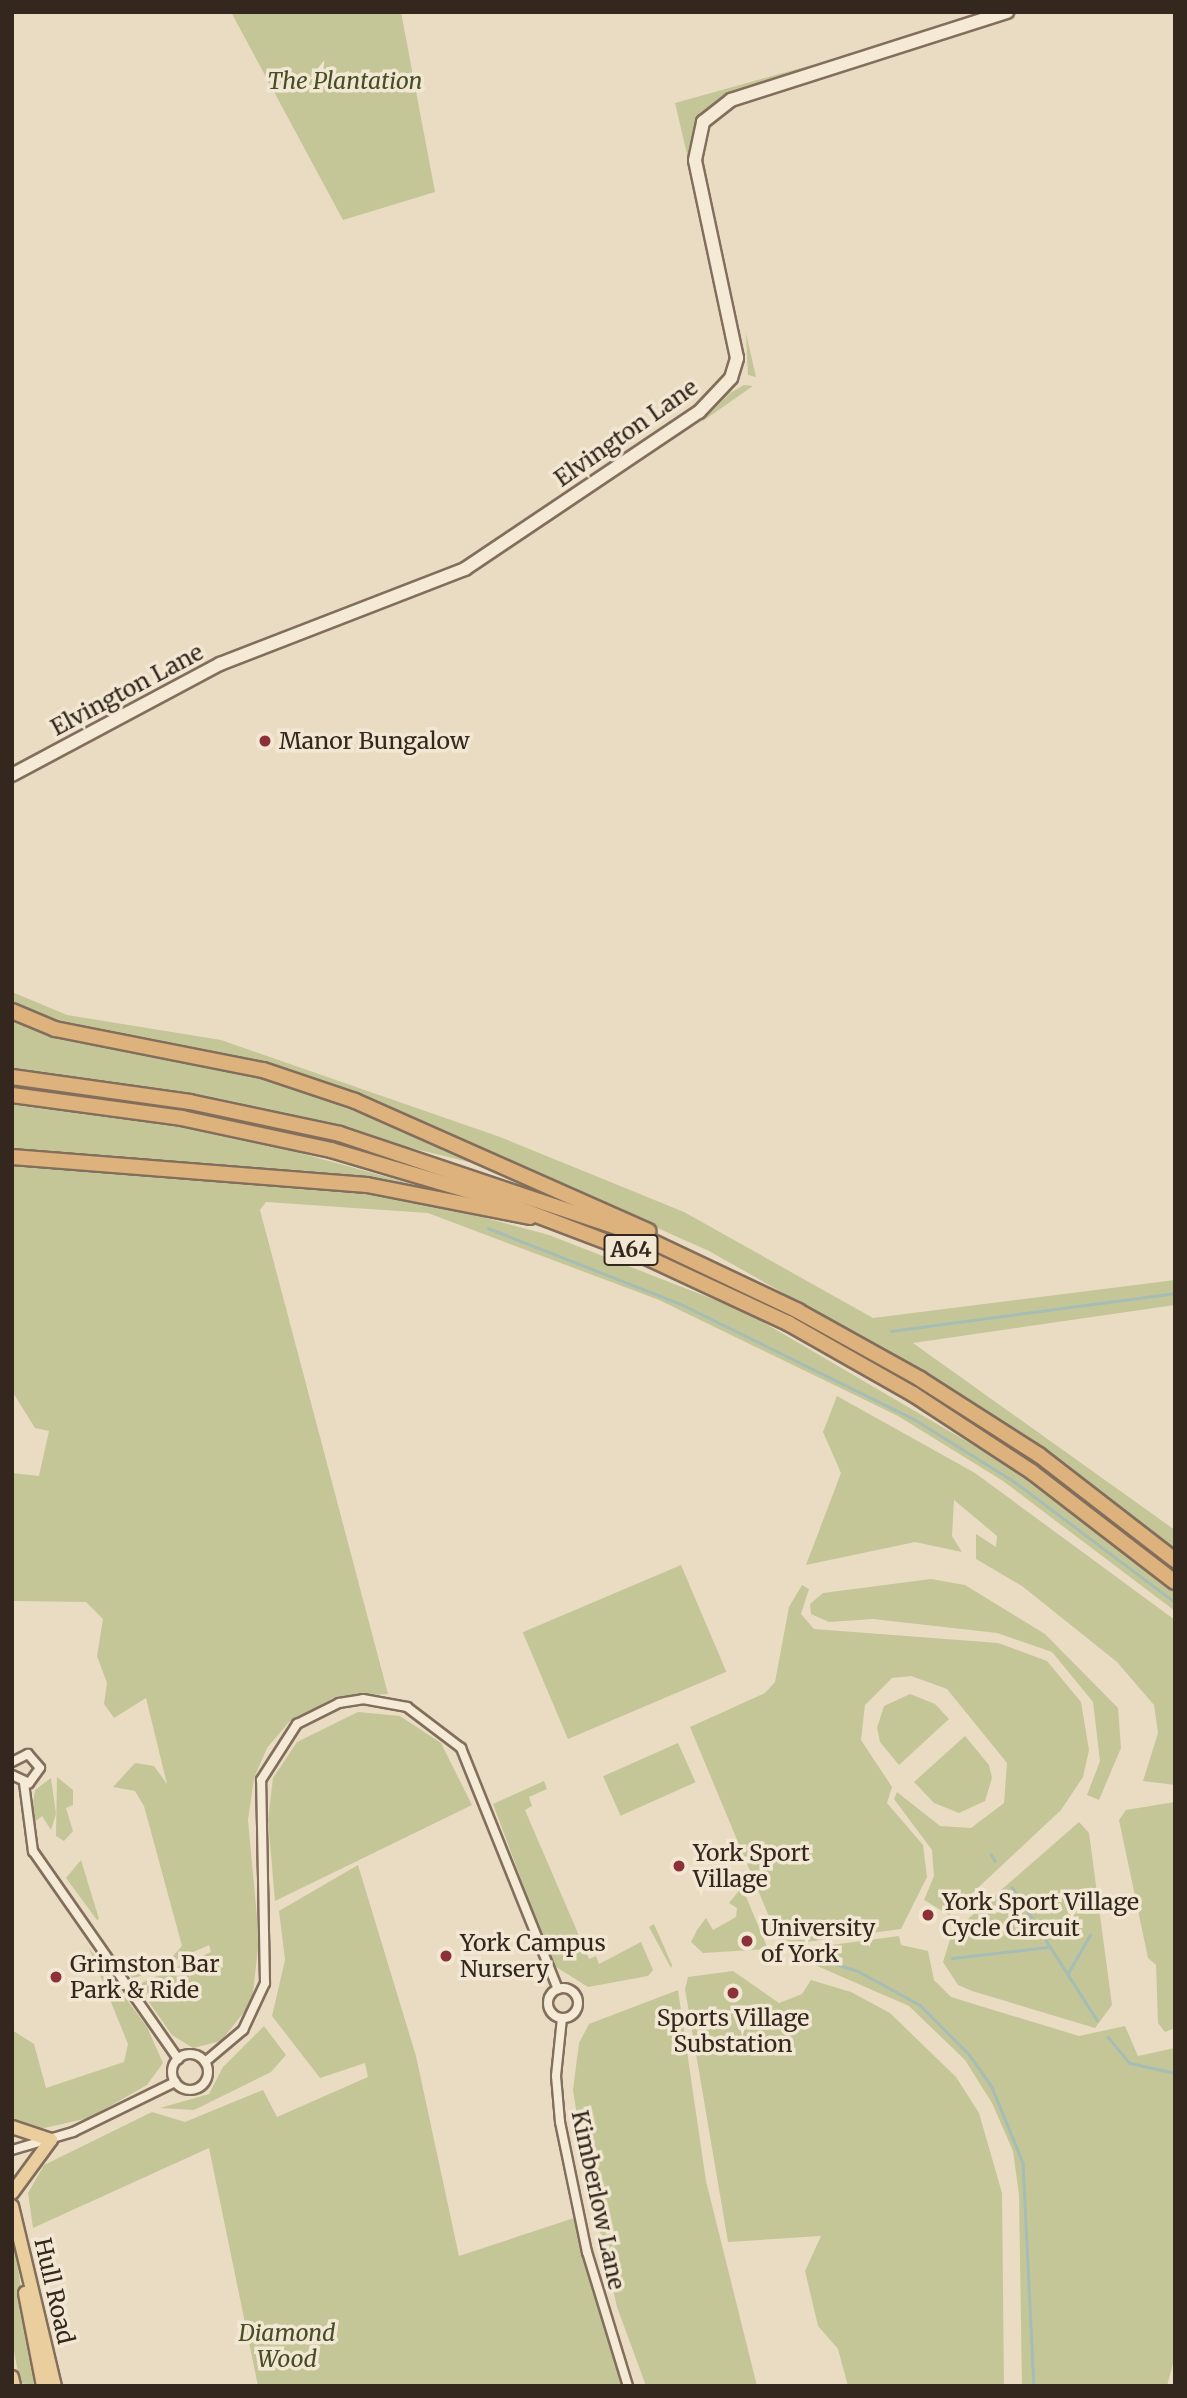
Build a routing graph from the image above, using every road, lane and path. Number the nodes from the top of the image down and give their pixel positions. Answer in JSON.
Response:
{"nodes":[{"id":1,"x":1007,"y":12,"type":"edge"},
{"id":2,"x":12,"y":775,"type":"edge"},
{"id":3,"x":12,"y":1011,"type":"edge"},
{"id":4,"x":12,"y":1077,"type":"edge"},
{"id":5,"x":12,"y":1095,"type":"edge"},
{"id":6,"x":12,"y":1157,"type":"edge"},
{"id":7,"x":552,"y":1219,"type":"junction"},
{"id":8,"x":676,"y":1251,"type":"junction"},
{"id":9,"x":1175,"y":1560,"type":"edge"},
{"id":10,"x":1175,"y":1583,"type":"edge"},
{"id":11,"x":12,"y":1762,"type":"edge"},
{"id":12,"x":12,"y":1775,"type":"edge"},
{"id":13,"x":24,"y":1783,"type":"junction"},
{"id":14,"x":558,"y":1989,"type":"junction"},
{"id":15,"x":562,"y":2018,"type":"junction"},
{"id":16,"x":178,"y":2059,"type":"junction"},
{"id":17,"x":205,"y":2062,"type":"junction"},
{"id":18,"x":175,"y":2082,"type":"junction"},
{"id":19,"x":12,"y":2127,"type":"edge"},
{"id":20,"x":51,"y":2140,"type":"junction"},
{"id":21,"x":12,"y":2151,"type":"edge"},
{"id":22,"x":12,"y":2193,"type":"edge"},
{"id":23,"x":12,"y":2206,"type":"edge"},
{"id":24,"x":25,"y":2262,"type":"junction"},
{"id":25,"x":43,"y":2385,"type":"edge"},
{"id":26,"x":55,"y":2386,"type":"edge"},
{"id":27,"x":628,"y":2386,"type":"edge"}],
"edges":[{"from":1,"to":2,"type":"main road","name":"Elvington Lane"},
{"from":3,"to":8,"type":"highway"},
{"from":4,"to":8,"type":"highway","number":"A64"},
{"from":5,"to":7,"type":"highway","number":"A64"},
{"from":6,"to":7,"type":"highway"},
{"from":7,"to":10,"type":"highway","number":"A64"},
{"from":8,"to":9,"type":"highway","number":"A64"},
{"from":11,"to":13,"type":"street"},
{"from":12,"to":13,"type":"street"},
{"from":13,"to":16,"type":"street"},
{"from":14,"to":15,"type":"street"},
{"from":14,"to":15,"type":"street"},
{"from":14,"to":17,"type":"street"},
{"from":15,"to":27,"type":"street","name":"Kimberlow Lane"},
{"from":16,"to":17,"type":"street"},
{"from":16,"to":18,"type":"street"},
{"from":17,"to":18,"type":"street"},
{"from":18,"to":20,"type":"street"},
{"from":19,"to":20,"type":"main road"},
{"from":20,"to":21,"type":"street"},
{"from":20,"to":22,"type":"main road"},
{"from":23,"to":24,"type":"main road","name":"Hull Road"},
{"from":24,"to":25,"type":"main road"},
{"from":24,"to":26,"type":"main road","name":"Hull Road"}]}
